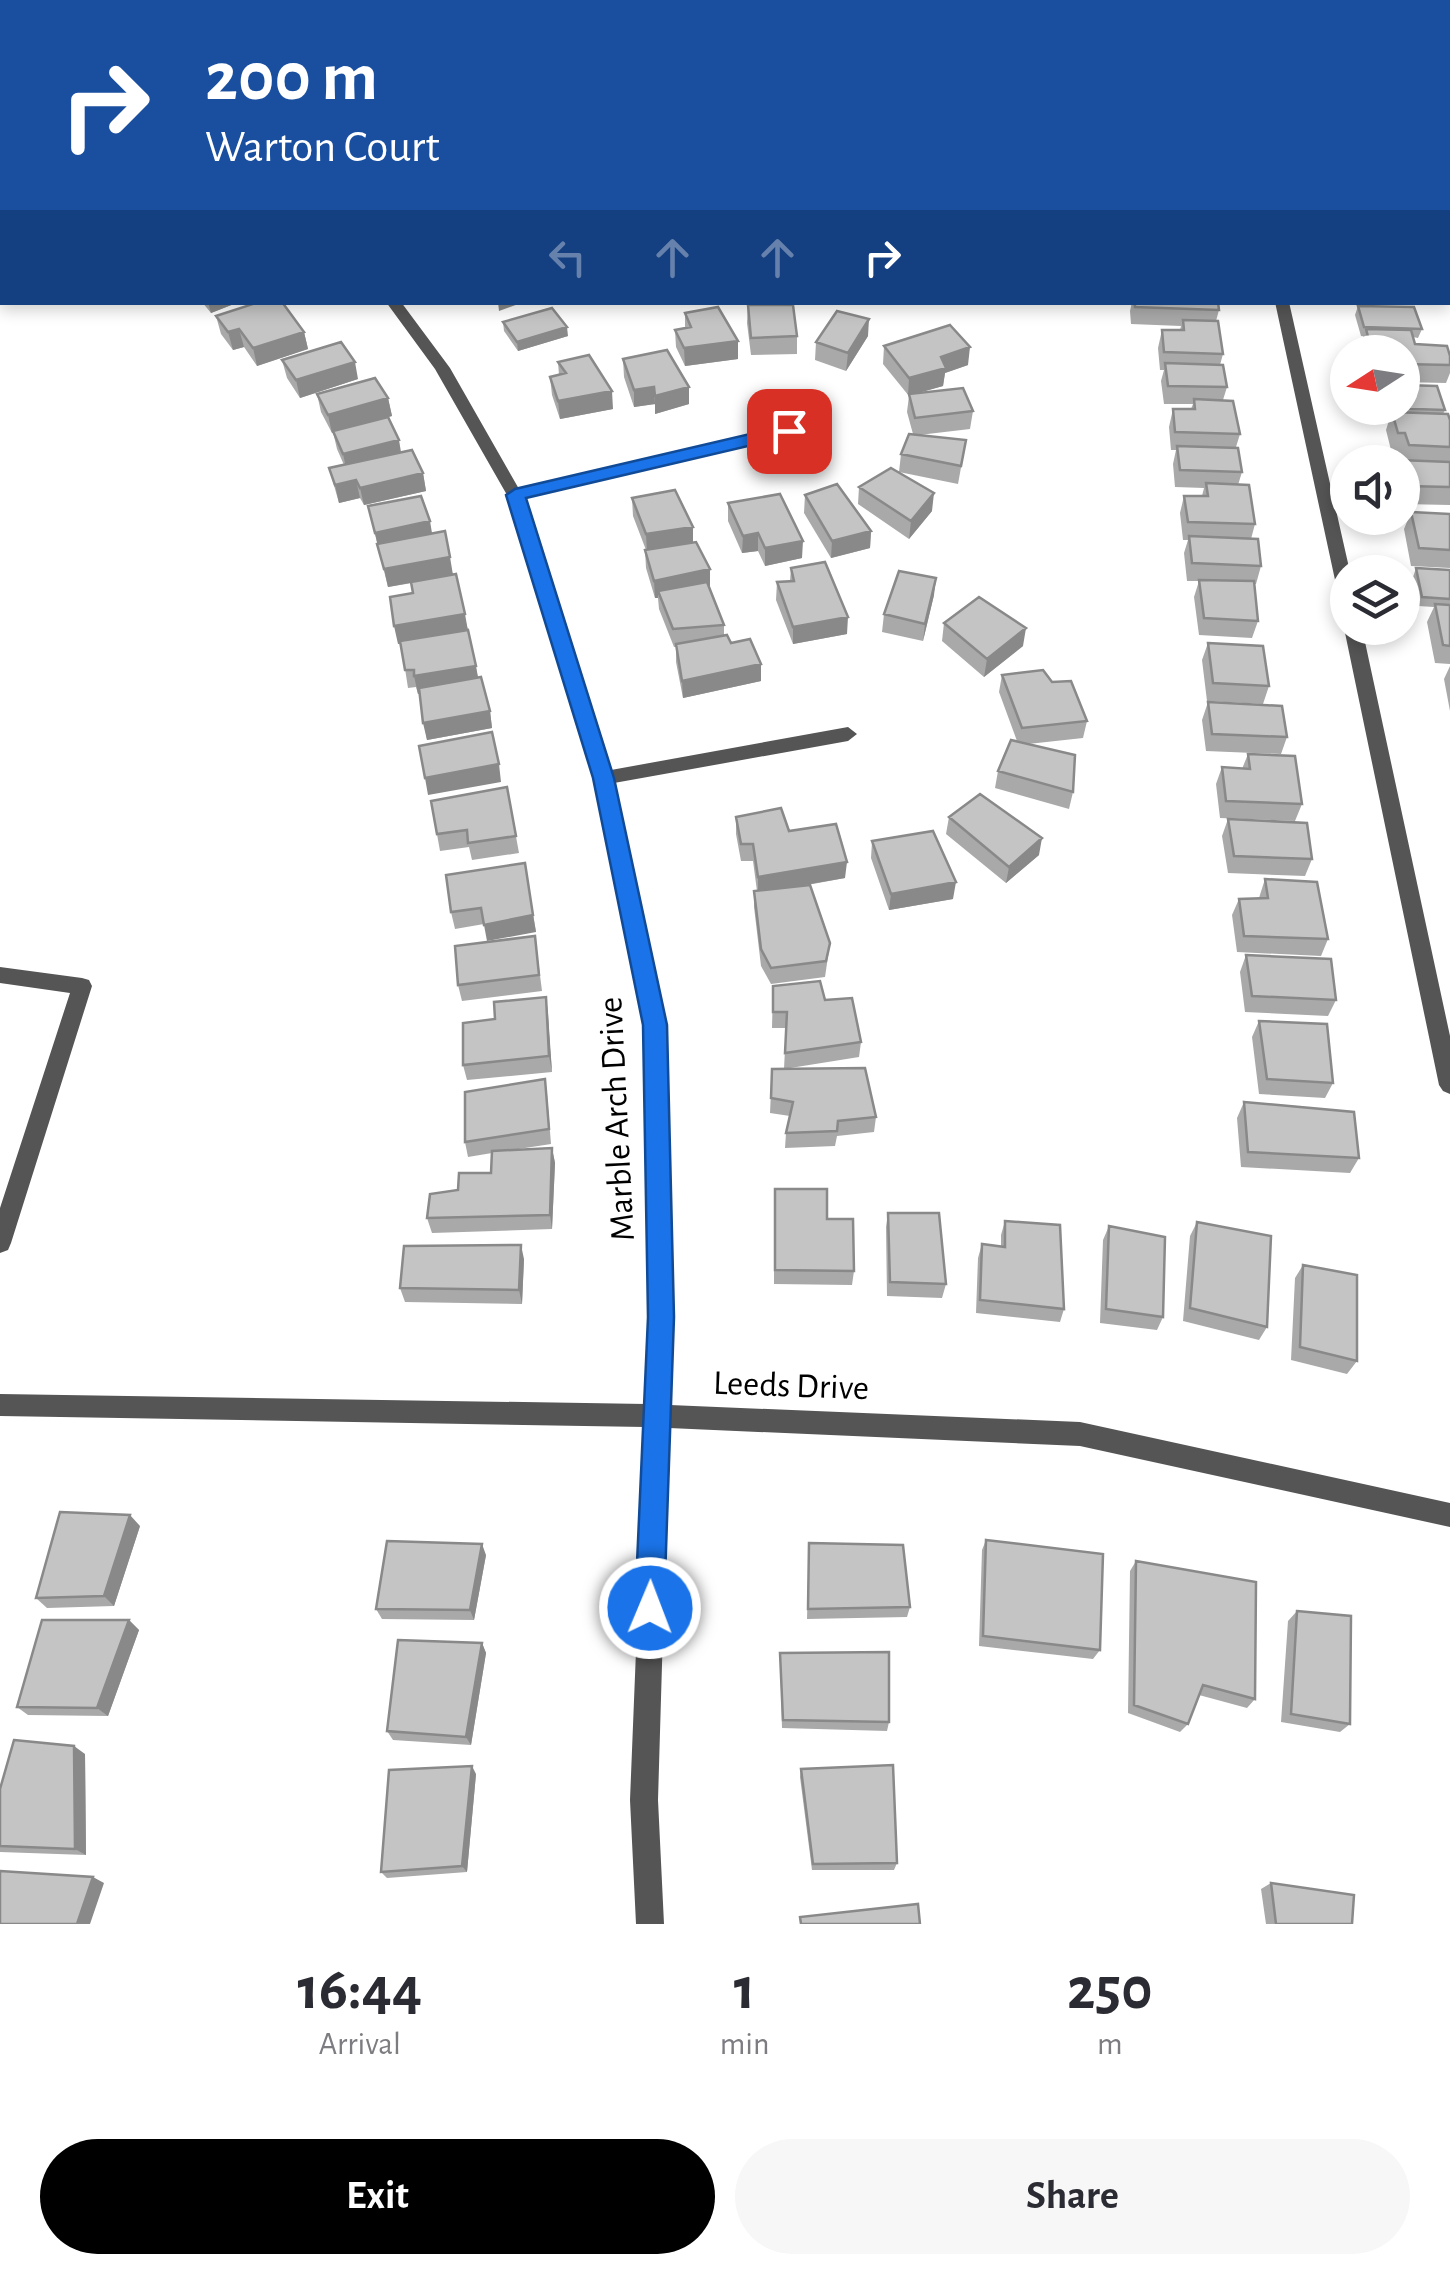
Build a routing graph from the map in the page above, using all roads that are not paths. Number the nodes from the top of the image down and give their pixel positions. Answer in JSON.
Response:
{"nodes":[{"id":1,"x":395,"y":305,"type":"edge"},
{"id":2,"x":1283,"y":305,"type":"edge"},
{"id":3,"x":789,"y":431,"type":"dead end"},
{"id":4,"x":515,"y":495,"type":"junction"},
{"id":5,"x":1337,"y":555,"type":"edge"},
{"id":6,"x":1357,"y":645,"type":"edge"},
{"id":7,"x":848,"y":734,"type":"dead end"},
{"id":8,"x":604,"y":778,"type":"junction"},
{"id":9,"x":0,"y":974,"type":"edge"},
{"id":10,"x":1450,"y":1085,"type":"edge"},
{"id":11,"x":0,"y":1243,"type":"edge"},
{"id":12,"x":0,"y":1405,"type":"edge"},
{"id":13,"x":655,"y":1416,"type":"junction"},
{"id":14,"x":1450,"y":1514,"type":"edge"},
{"id":15,"x":650,"y":1924,"type":"edge"}],
"edges":[{"from":1,"to":4,"type":"street","name":"Marble Arch Drive"},
{"from":2,"to":5,"type":"street"},
{"from":3,"to":4,"type":"street"},
{"from":4,"to":8,"type":"street","name":"Marble Arch Drive"},
{"from":6,"to":10,"type":"street"},
{"from":7,"to":8,"type":"street"},
{"from":8,"to":13,"type":"street","name":"Marble Arch Drive"},
{"from":9,"to":11,"type":"street"},
{"from":12,"to":13,"type":"street","name":"Leeds Drive"},
{"from":13,"to":14,"type":"street","name":"Leeds Drive"},
{"from":13,"to":15,"type":"street","name":"Marble Arch Drive"}]}
